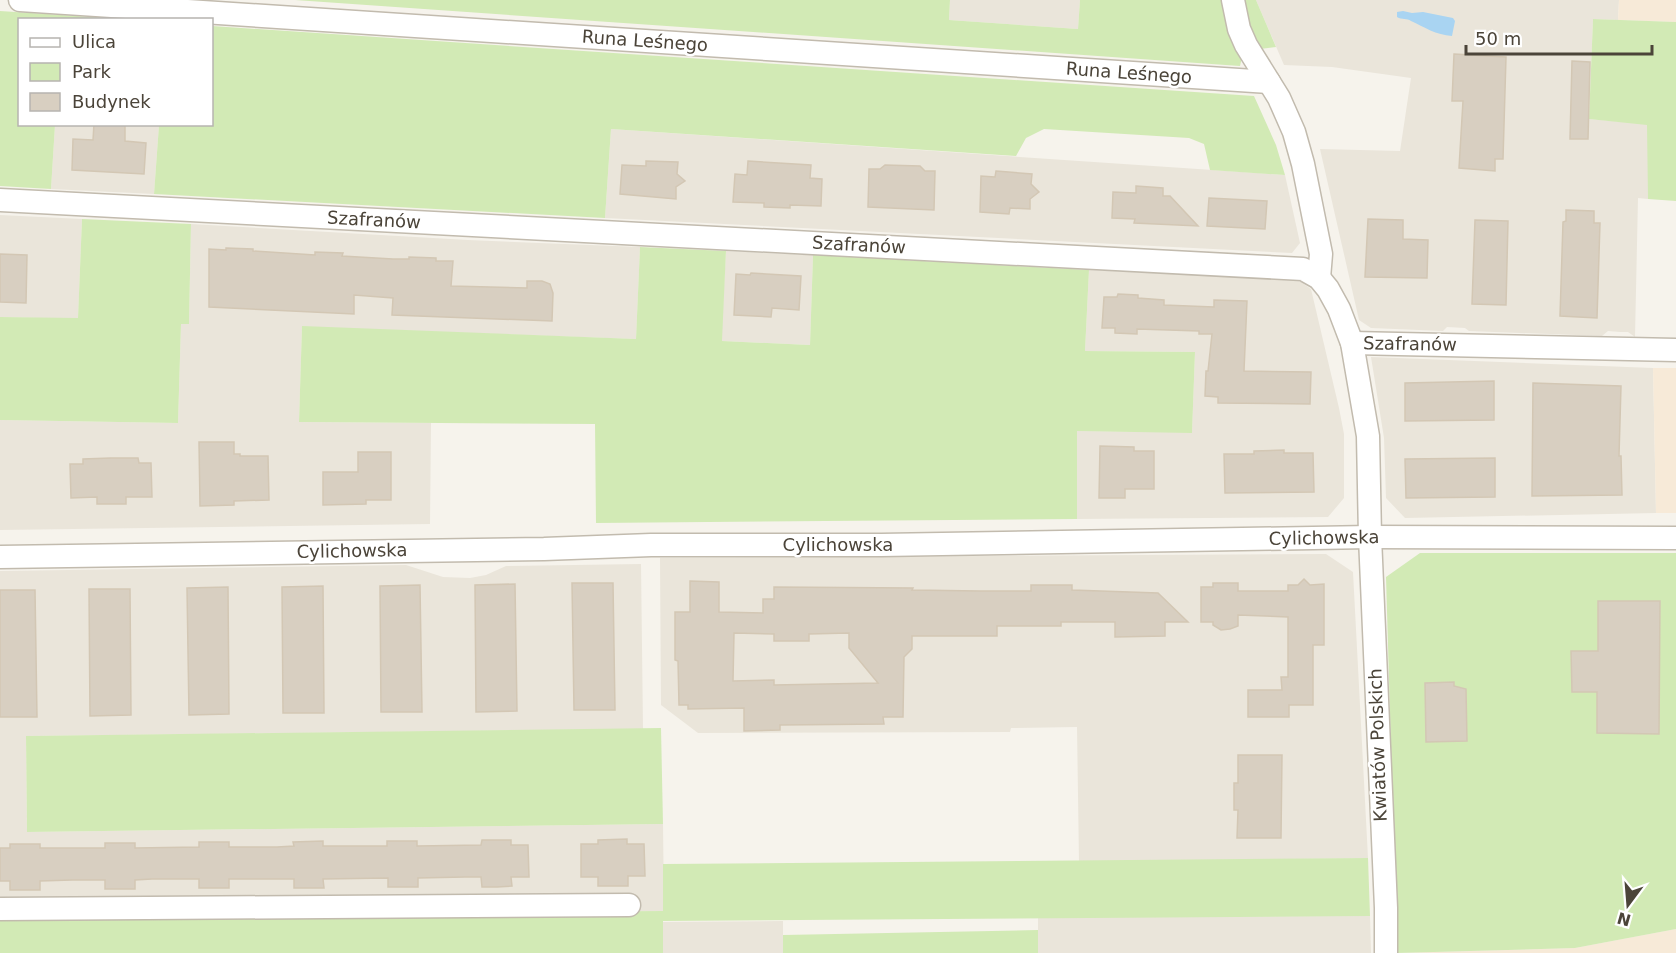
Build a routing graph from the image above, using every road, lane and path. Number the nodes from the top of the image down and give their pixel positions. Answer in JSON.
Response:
{"nodes":[{"id":1,"x":20,"y":0,"type":"edge"},
{"id":2,"x":1233,"y":0,"type":"edge"},
{"id":3,"x":1269,"y":82,"type":"junction"},
{"id":4,"x":0,"y":200,"type":"edge"},
{"id":5,"x":1319,"y":278,"type":"junction"},
{"id":6,"x":1352,"y":343,"type":"junction"},
{"id":7,"x":1676,"y":350,"type":"edge"},
{"id":8,"x":1370,"y":537,"type":"junction"},
{"id":9,"x":1676,"y":538,"type":"edge"},
{"id":10,"x":0,"y":556,"type":"edge"},
{"id":11,"x":629,"y":905,"type":"dead end"},
{"id":12,"x":0,"y":909,"type":"edge"},
{"id":13,"x":1386,"y":953,"type":"edge"}],
"edges":[{"from":1,"to":3,"type":"street","name":"Runa Leśnego"},
{"from":2,"to":3,"type":"street"},
{"from":3,"to":5,"type":"street"},
{"from":4,"to":5,"type":"street","name":"Szafranów"},
{"from":5,"to":6,"type":"street","name":"Szafranów"},
{"from":6,"to":7,"type":"street","name":"Szafranów"},
{"from":6,"to":8,"type":"street","name":"Kwiatów Polskich"},
{"from":8,"to":9,"type":"street","name":"Cylichowska"},
{"from":8,"to":10,"type":"street","name":"Cylichowska"},
{"from":8,"to":13,"type":"street","name":"Kwiatów Polskich"},
{"from":11,"to":12,"type":"street"}]}
